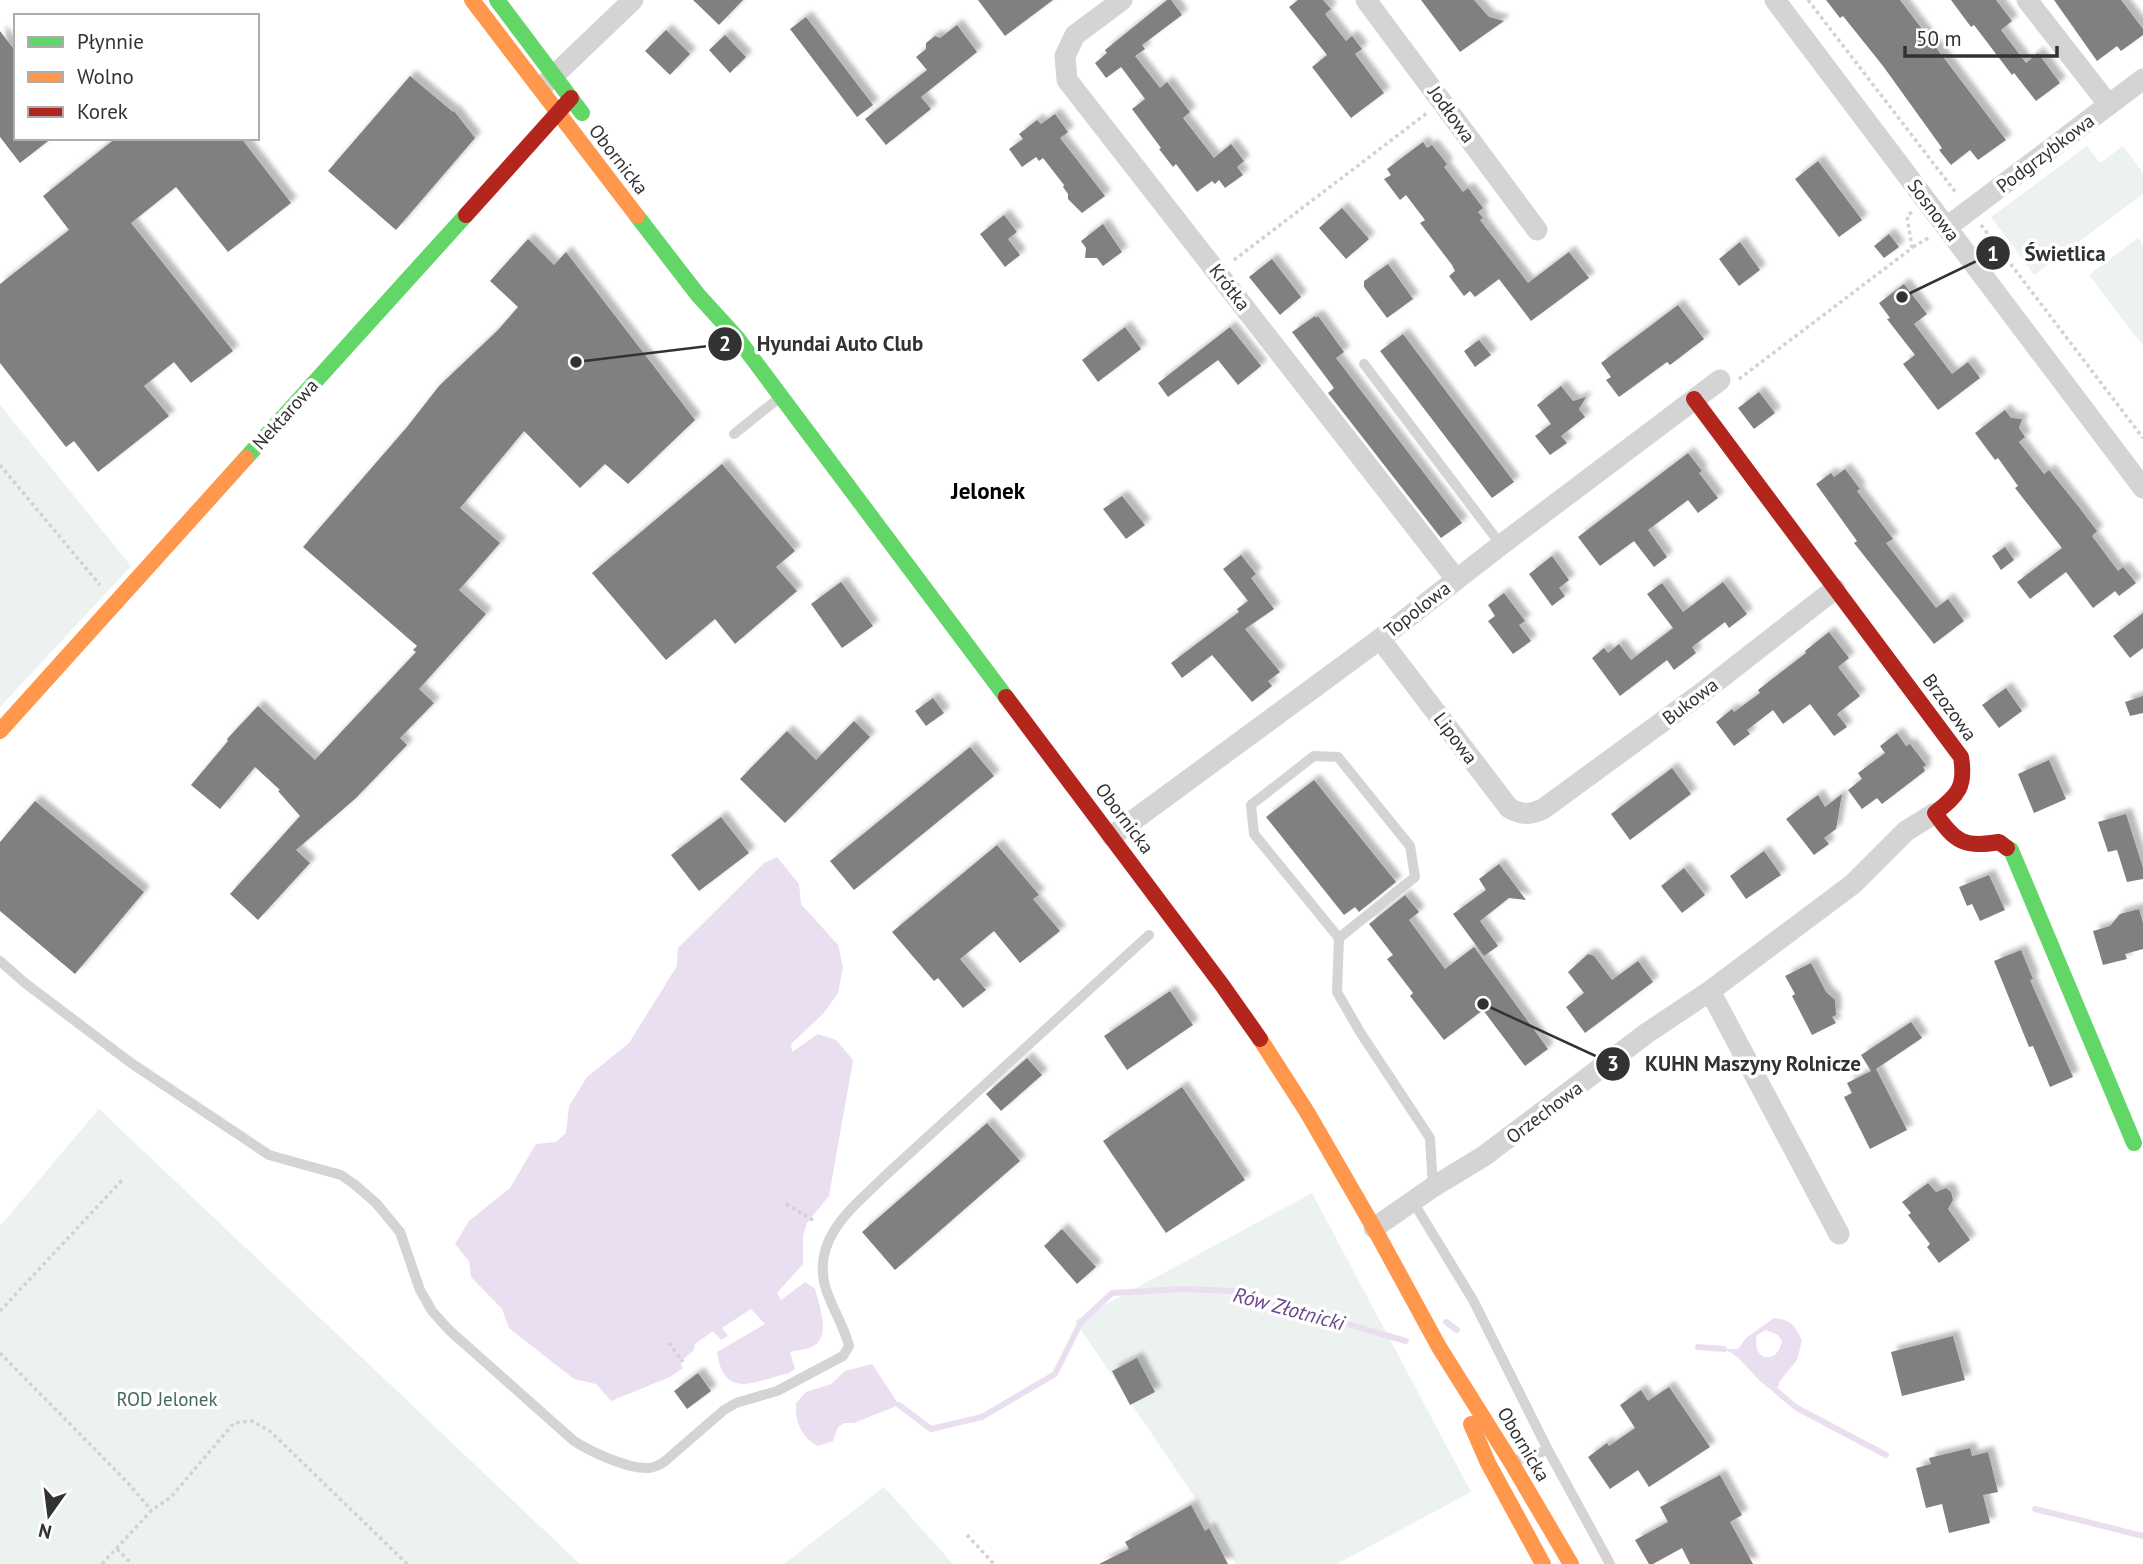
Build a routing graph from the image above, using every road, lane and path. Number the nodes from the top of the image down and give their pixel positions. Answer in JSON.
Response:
{"nodes":[{"id":1,"x":472,"y":0,"type":"edge"},
{"id":2,"x":497,"y":0,"type":"edge"},
{"id":3,"x":633,"y":0,"type":"edge"},
{"id":4,"x":1122,"y":0,"type":"edge"},
{"id":5,"x":1366,"y":0,"type":"edge"},
{"id":6,"x":1775,"y":0,"type":"edge"},
{"id":7,"x":2027,"y":0,"type":"edge"},
{"id":8,"x":2143,"y":79,"type":"edge"},
{"id":9,"x":547,"y":83,"type":"junction"},
{"id":10,"x":571,"y":98,"type":"junction"},
{"id":11,"x":1443,"y":101,"type":"junction"},
{"id":12,"x":2109,"y":105,"type":"junction"},
{"id":13,"x":557,"y":113,"type":"junction"},
{"id":14,"x":591,"y":124,"type":"dead end"},
{"id":15,"x":1947,"y":227,"type":"junction"},
{"id":16,"x":1537,"y":230,"type":"dead end"},
{"id":17,"x":1234,"y":260,"type":"dead end"},
{"id":18,"x":701,"y":272,"type":"dead end"},
{"id":19,"x":738,"y":339,"type":"junction"},
{"id":20,"x":1364,"y":364,"type":"dead end"},
{"id":21,"x":1720,"y":380,"type":"dead end"},
{"id":22,"x":781,"y":396,"type":"junction"},
{"id":23,"x":1694,"y":399,"type":"junction"},
{"id":24,"x":734,"y":434,"type":"dead end"},
{"id":25,"x":0,"y":466,"type":"edge"},
{"id":26,"x":2143,"y":488,"type":"edge"},
{"id":27,"x":1501,"y":545,"type":"junction"},
{"id":28,"x":1456,"y":579,"type":"junction"},
{"id":29,"x":1835,"y":589,"type":"junction"},
{"id":30,"x":115,"y":603,"type":"junction"},
{"id":31,"x":1380,"y":639,"type":"junction"},
{"id":32,"x":0,"y":731,"type":"edge"},
{"id":33,"x":1544,"y":809,"type":"joint"},
{"id":34,"x":1936,"y":813,"type":"junction"},
{"id":35,"x":1112,"y":836,"type":"junction"},
{"id":36,"x":1149,"y":935,"type":"dead end"},
{"id":37,"x":1339,"y":938,"type":"junction"},
{"id":38,"x":0,"y":961,"type":"edge"},
{"id":39,"x":1710,"y":991,"type":"junction"},
{"id":40,"x":2134,"y":1143,"type":"dead end"},
{"id":41,"x":124,"y":1178,"type":"dead end"},
{"id":42,"x":1433,"y":1187,"type":"junction"},
{"id":43,"x":1412,"y":1200,"type":"junction"},
{"id":44,"x":786,"y":1204,"type":"dead end"},
{"id":45,"x":816,"y":1222,"type":"dead end"},
{"id":46,"x":1374,"y":1228,"type":"junction"},
{"id":47,"x":1839,"y":1234,"type":"dead end"},
{"id":48,"x":0,"y":1311,"type":"edge"},
{"id":49,"x":669,"y":1343,"type":"dead end"},
{"id":50,"x":1439,"y":1348,"type":"junction"},
{"id":51,"x":0,"y":1353,"type":"edge"},
{"id":52,"x":682,"y":1362,"type":"dead end"},
{"id":53,"x":1548,"y":1450,"type":"junction"},
{"id":54,"x":1511,"y":1462,"type":"junction"},
{"id":55,"x":151,"y":1511,"type":"junction"},
{"id":56,"x":967,"y":1535,"type":"dead end"},
{"id":57,"x":117,"y":1549,"type":"junction"},
{"id":58,"x":102,"y":1564,"type":"edge"},
{"id":59,"x":132,"y":1564,"type":"edge"},
{"id":60,"x":407,"y":1564,"type":"edge"},
{"id":61,"x":995,"y":1564,"type":"edge"},
{"id":62,"x":1543,"y":1564,"type":"edge"},
{"id":63,"x":1571,"y":1564,"type":"edge"},
{"id":64,"x":1610,"y":1564,"type":"edge"}],
"edges":[{"from":1,"to":9,"type":"main road","name":"Obornicka"},
{"from":2,"to":9,"type":"main road","name":"Obornicka"},
{"from":3,"to":9,"type":"street"},
{"from":4,"to":28,"type":"street","name":"Krótka"},
{"from":5,"to":11,"type":"street","name":"Jodłowa"},
{"from":6,"to":15,"type":"street","name":"Sosnowa"},
{"from":7,"to":12,"type":"street"},
{"from":8,"to":12,"type":"street","name":"Podgrzybkowa"},
{"from":9,"to":10,"type":"main road","name":"Obornicka"},
{"from":9,"to":13,"type":"main road","name":"Obornicka"},
{"from":10,"to":13,"type":"main road","name":"Nektarowa"},
{"from":10,"to":14,"type":"main road","name":"Obornicka"},
{"from":11,"to":16,"type":"street","name":"Jodłowa"},
{"from":11,"to":17,"type":"path"},
{"from":12,"to":15,"type":"street","name":"Podgrzybkowa"},
{"from":13,"to":19,"type":"main road","name":"Obornicka"},
{"from":13,"to":30,"type":"main road","name":"Nektarowa"},
{"from":15,"to":26,"type":"street","name":"Sosnowa"},
{"from":18,"to":19,"type":"main road","name":"Obornicka"},
{"from":19,"to":22,"type":"main road","name":"Obornicka"},
{"from":20,"to":27,"type":"lane"},
{"from":21,"to":23,"type":"street","name":"Topolowa"},
{"from":22,"to":24,"type":"lane"},
{"from":22,"to":35,"type":"main road","name":"Obornicka"},
{"from":23,"to":27,"type":"street","name":"Topolowa"},
{"from":23,"to":29,"type":"main road","name":"Brzozowa"},
{"from":25,"to":30,"type":"path"},
{"from":27,"to":28,"type":"street","name":"Topolowa"},
{"from":28,"to":31,"type":"street","name":"Topolowa"},
{"from":29,"to":33,"type":"street","name":"Bukowa"},
{"from":29,"to":34,"type":"main road","name":"Brzozowa"},
{"from":30,"to":32,"type":"main road","name":"Nektarowa"},
{"from":31,"to":33,"type":"street","name":"Lipowa"},
{"from":31,"to":35,"type":"street","name":"Topolowa"},
{"from":34,"to":39,"type":"street","name":"Orzechowa"},
{"from":34,"to":40,"type":"main road"},
{"from":35,"to":46,"type":"main road","name":"Obornicka"},
{"from":36,"to":38,"type":"lane"},
{"from":37,"to":37,"type":"lane"},
{"from":37,"to":42,"type":"lane"},
{"from":39,"to":42,"type":"street","name":"Orzechowa"},
{"from":39,"to":47,"type":"street"},
{"from":41,"to":48,"type":"path"},
{"from":42,"to":43,"type":"street","name":"Orzechowa"},
{"from":43,"to":46,"type":"street","name":"Orzechowa"},
{"from":43,"to":53,"type":"lane"},
{"from":44,"to":45,"type":"path"},
{"from":46,"to":50,"type":"main road","name":"Obornicka"},
{"from":49,"to":52,"type":"path"},
{"from":50,"to":54,"type":"main road","name":"Obornicka"},
{"from":50,"to":62,"type":"main road","name":"Obornicka"},
{"from":51,"to":55,"type":"path"},
{"from":53,"to":54,"type":"lane"},
{"from":53,"to":64,"type":"lane"},
{"from":54,"to":63,"type":"main road","name":"Obornicka"},
{"from":55,"to":57,"type":"path"},
{"from":55,"to":60,"type":"path"},
{"from":56,"to":61,"type":"path"},
{"from":57,"to":58,"type":"path"},
{"from":57,"to":59,"type":"path"}]}
